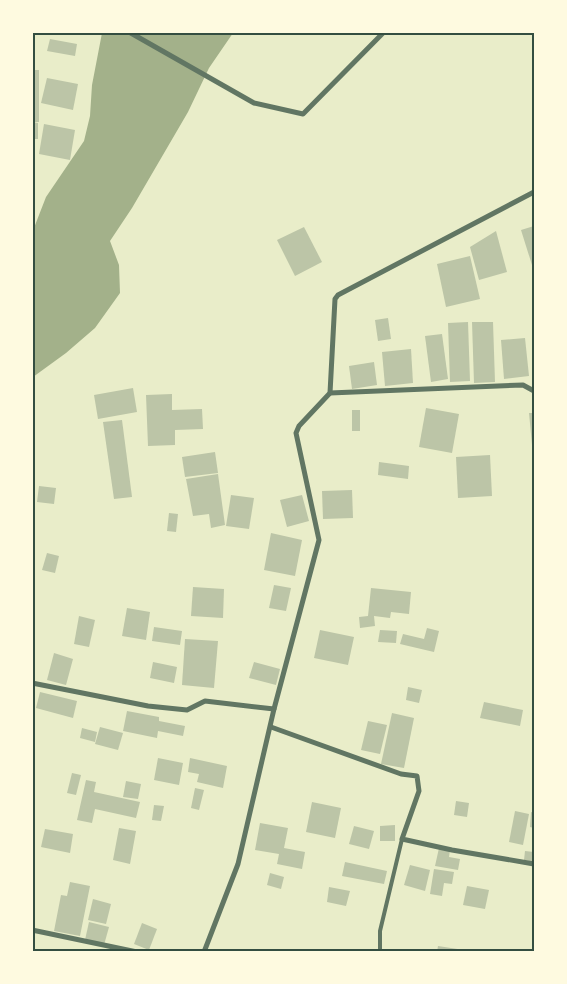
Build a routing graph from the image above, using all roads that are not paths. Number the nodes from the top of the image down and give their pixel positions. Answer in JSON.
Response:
{"nodes":[{"id":1,"x":130,"y":32,"type":"edge"},
{"id":2,"x":384,"y":32,"type":"edge"},
{"id":3,"x":534,"y":192,"type":"edge"},
{"id":4,"x":534,"y":391,"type":"edge"},
{"id":5,"x":330,"y":393,"type":"junction"},
{"id":6,"x":32,"y":683,"type":"edge"},
{"id":7,"x":274,"y":709,"type":"junction"},
{"id":8,"x":271,"y":727,"type":"junction"},
{"id":9,"x":402,"y":839,"type":"junction"},
{"id":10,"x":534,"y":864,"type":"edge"},
{"id":11,"x":32,"y":930,"type":"edge"},
{"id":12,"x":137,"y":952,"type":"edge"},
{"id":13,"x":204,"y":952,"type":"edge"},
{"id":14,"x":380,"y":952,"type":"edge"}],
"edges":[{"from":1,"to":2,"type":"street"},
{"from":3,"to":5,"type":"street"},
{"from":4,"to":5,"type":"street"},
{"from":5,"to":7,"type":"street"},
{"from":6,"to":7,"type":"street"},
{"from":7,"to":8,"type":"street"},
{"from":8,"to":9,"type":"street"},
{"from":8,"to":13,"type":"street"},
{"from":9,"to":10,"type":"street"},
{"from":9,"to":14,"type":"lane"},
{"from":11,"to":12,"type":"street"}]}
